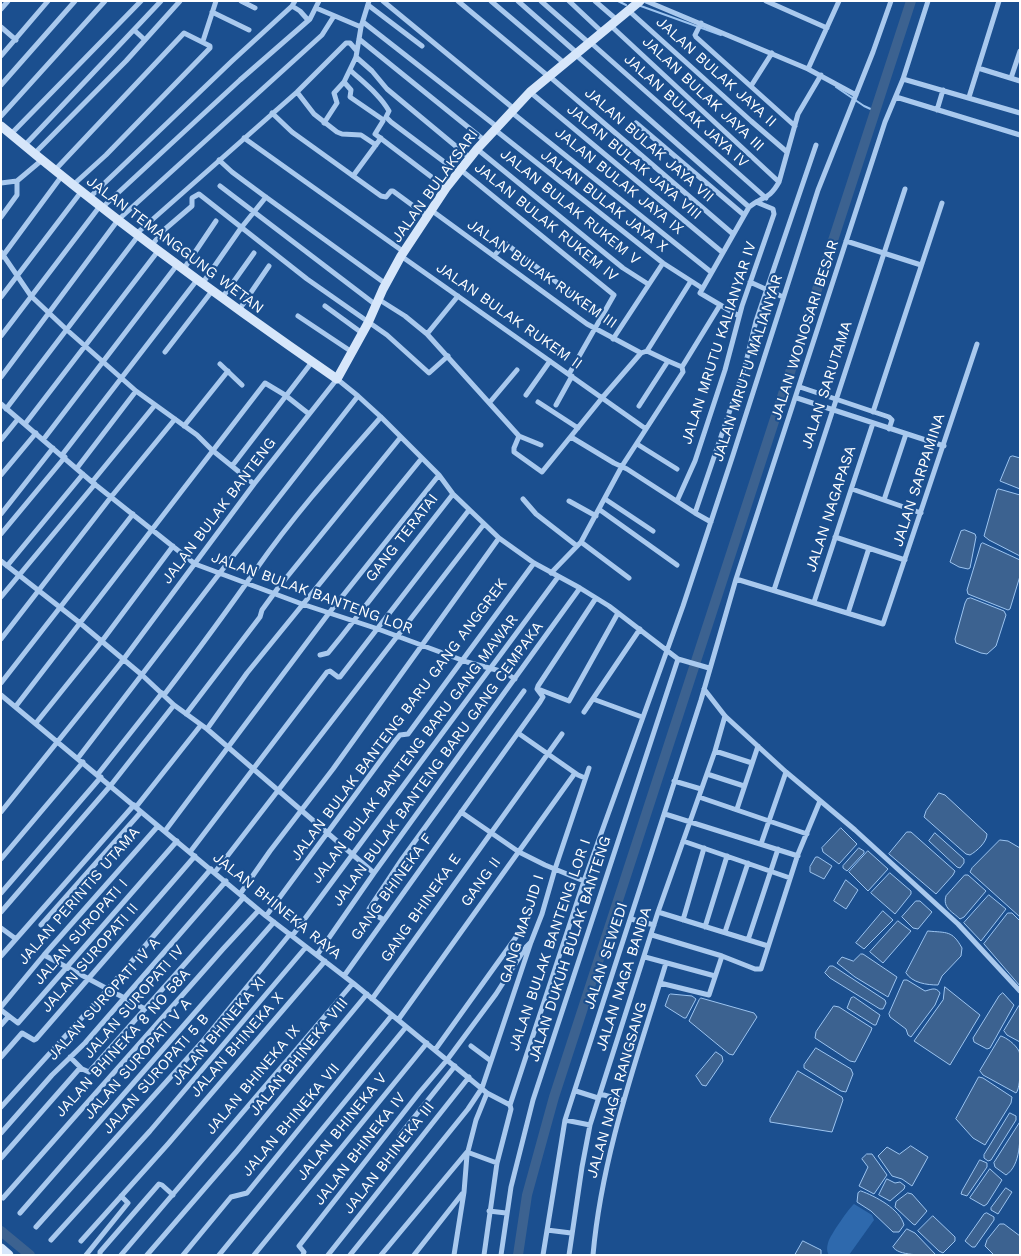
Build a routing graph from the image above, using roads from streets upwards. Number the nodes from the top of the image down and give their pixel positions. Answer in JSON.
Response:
{"nodes":[{"id":1,"x":8,"y":1,"type":"edge"},
{"id":2,"x":48,"y":1,"type":"edge"},
{"id":3,"x":75,"y":1,"type":"edge"},
{"id":4,"x":104,"y":1,"type":"edge"},
{"id":5,"x":141,"y":1,"type":"edge"},
{"id":6,"x":161,"y":1,"type":"edge"},
{"id":7,"x":180,"y":1,"type":"edge"},
{"id":8,"x":216,"y":1,"type":"edge"},
{"id":9,"x":241,"y":1,"type":"edge"},
{"id":10,"x":319,"y":1,"type":"edge"},
{"id":11,"x":383,"y":1,"type":"edge"},
{"id":12,"x":458,"y":1,"type":"edge"},
{"id":13,"x":490,"y":1,"type":"edge"},
{"id":14,"x":518,"y":1,"type":"edge"},
{"id":15,"x":541,"y":1,"type":"edge"},
{"id":16,"x":569,"y":1,"type":"edge"},
{"id":17,"x":595,"y":1,"type":"edge"},
{"id":18,"x":640,"y":1,"type":"edge"},
{"id":19,"x":646,"y":1,"type":"edge"},
{"id":20,"x":767,"y":1,"type":"edge"},
{"id":21,"x":839,"y":1,"type":"edge"},
{"id":22,"x":891,"y":1,"type":"edge"},
{"id":23,"x":928,"y":1,"type":"edge"},
{"id":24,"x":999,"y":1,"type":"edge"},
{"id":25,"x":368,"y":2,"type":"edge"},
{"id":26,"x":294,"y":4,"type":"edge"},
{"id":27,"x":255,"y":8,"type":"dead end"},
{"id":28,"x":316,"y":8,"type":"junction"},
{"id":29,"x":1,"y":9,"type":"edge"},
{"id":30,"x":628,"y":10,"type":"junction"},
{"id":31,"x":212,"y":12,"type":"junction"},
{"id":32,"x":334,"y":16,"type":"junction"},
{"id":33,"x":308,"y":20,"type":"junction"},
{"id":34,"x":614,"y":22,"type":"junction"},
{"id":35,"x":362,"y":25,"type":"junction"},
{"id":36,"x":700,"y":26,"type":"junction"},
{"id":37,"x":1,"y":27,"type":"edge"},
{"id":38,"x":827,"y":28,"type":"junction"},
{"id":39,"x":134,"y":30,"type":"junction"},
{"id":40,"x":249,"y":30,"type":"dead end"},
{"id":41,"x":602,"y":32,"type":"junction"},
{"id":42,"x":358,"y":39,"type":"junction"},
{"id":43,"x":16,"y":40,"type":"junction"},
{"id":44,"x":145,"y":40,"type":"junction"},
{"id":45,"x":203,"y":41,"type":"junction"},
{"id":46,"x":590,"y":42,"type":"junction"},
{"id":47,"x":422,"y":46,"type":"dead end"},
{"id":48,"x":356,"y":50,"type":"junction"},
{"id":49,"x":1020,"y":51,"type":"edge"},
{"id":50,"x":576,"y":53,"type":"junction"},
{"id":51,"x":772,"y":53,"type":"junction"},
{"id":52,"x":1,"y":56,"type":"edge"},
{"id":53,"x":356,"y":57,"type":"junction"},
{"id":54,"x":564,"y":63,"type":"junction"},
{"id":55,"x":808,"y":68,"type":"junction"},
{"id":56,"x":978,"y":68,"type":"junction"},
{"id":57,"x":350,"y":70,"type":"junction"},
{"id":58,"x":548,"y":76,"type":"junction"},
{"id":59,"x":821,"y":76,"type":"junction"},
{"id":60,"x":1011,"y":78,"type":"junction"},
{"id":61,"x":903,"y":79,"type":"junction"},
{"id":62,"x":1020,"y":81,"type":"edge"},
{"id":63,"x":344,"y":82,"type":"junction"},
{"id":64,"x":1,"y":85,"type":"edge"},
{"id":65,"x":751,"y":86,"type":"junction"},
{"id":66,"x":944,"y":90,"type":"junction"},
{"id":67,"x":297,"y":92,"type":"junction"},
{"id":68,"x":530,"y":92,"type":"junction"},
{"id":69,"x":896,"y":97,"type":"junction"},
{"id":70,"x":969,"y":97,"type":"junction"},
{"id":71,"x":854,"y":98,"type":"junction"},
{"id":72,"x":512,"y":109,"type":"junction"},
{"id":73,"x":937,"y":110,"type":"junction"},
{"id":74,"x":272,"y":113,"type":"junction"},
{"id":75,"x":1020,"y":113,"type":"edge"},
{"id":76,"x":1,"y":116,"type":"edge"},
{"id":77,"x":385,"y":119,"type":"junction"},
{"id":78,"x":324,"y":122,"type":"junction"},
{"id":79,"x":636,"y":123,"type":"dead end"},
{"id":80,"x":1,"y":126,"type":"edge"},
{"id":81,"x":795,"y":126,"type":"junction"},
{"id":82,"x":495,"y":128,"type":"junction"},
{"id":83,"x":13,"y":133,"type":"junction"},
{"id":84,"x":1020,"y":135,"type":"edge"},
{"id":85,"x":244,"y":138,"type":"junction"},
{"id":86,"x":381,"y":138,"type":"junction"},
{"id":87,"x":484,"y":140,"type":"junction"},
{"id":88,"x":26,"y":143,"type":"junction"},
{"id":89,"x":376,"y":145,"type":"junction"},
{"id":90,"x":816,"y":145,"type":"dead end"},
{"id":91,"x":477,"y":149,"type":"junction"},
{"id":92,"x":787,"y":152,"type":"junction"},
{"id":93,"x":37,"y":154,"type":"junction"},
{"id":94,"x":470,"y":158,"type":"junction"},
{"id":95,"x":219,"y":160,"type":"junction"},
{"id":96,"x":57,"y":171,"type":"junction"},
{"id":97,"x":460,"y":171,"type":"junction"},
{"id":98,"x":354,"y":176,"type":"junction"},
{"id":99,"x":17,"y":181,"type":"junction"},
{"id":100,"x":779,"y":182,"type":"junction"},
{"id":101,"x":1,"y":183,"type":"edge"},
{"id":102,"x":75,"y":184,"type":"junction"},
{"id":103,"x":220,"y":186,"type":"dead end"},
{"id":104,"x":446,"y":188,"type":"junction"},
{"id":105,"x":905,"y":189,"type":"dead end"},
{"id":106,"x":81,"y":192,"type":"junction"},
{"id":107,"x":92,"y":195,"type":"junction"},
{"id":108,"x":266,"y":197,"type":"junction"},
{"id":109,"x":766,"y":198,"type":"junction"},
{"id":110,"x":756,"y":202,"type":"junction"},
{"id":111,"x":942,"y":203,"type":"dead end"},
{"id":112,"x":103,"y":206,"type":"junction"},
{"id":113,"x":749,"y":207,"type":"junction"},
{"id":114,"x":253,"y":212,"type":"junction"},
{"id":115,"x":429,"y":213,"type":"junction"},
{"id":116,"x":744,"y":215,"type":"junction"},
{"id":117,"x":1,"y":217,"type":"edge"},
{"id":118,"x":119,"y":218,"type":"junction"},
{"id":119,"x":216,"y":221,"type":"dead end"},
{"id":120,"x":241,"y":228,"type":"junction"},
{"id":121,"x":138,"y":234,"type":"junction"},
{"id":122,"x":732,"y":234,"type":"junction"},
{"id":123,"x":846,"y":241,"type":"junction"},
{"id":124,"x":154,"y":245,"type":"junction"},
{"id":125,"x":722,"y":252,"type":"junction"},
{"id":126,"x":254,"y":253,"type":"dead end"},
{"id":127,"x":884,"y":253,"type":"junction"},
{"id":128,"x":402,"y":254,"type":"junction"},
{"id":129,"x":2,"y":255,"type":"edge"},
{"id":130,"x":494,"y":256,"type":"junction"},
{"id":131,"x":663,"y":263,"type":"junction"},
{"id":132,"x":921,"y":265,"type":"junction"},
{"id":133,"x":269,"y":266,"type":"dead end"},
{"id":134,"x":180,"y":267,"type":"junction"},
{"id":135,"x":711,"y":272,"type":"junction"},
{"id":136,"x":17,"y":276,"type":"junction"},
{"id":137,"x":691,"y":281,"type":"junction"},
{"id":138,"x":200,"y":282,"type":"junction"},
{"id":139,"x":750,"y":282,"type":"junction"},
{"id":140,"x":386,"y":284,"type":"junction"},
{"id":141,"x":648,"y":284,"type":"junction"},
{"id":142,"x":702,"y":288,"type":"junction"},
{"id":143,"x":766,"y":289,"type":"junction"},
{"id":144,"x":212,"y":291,"type":"junction"},
{"id":145,"x":31,"y":296,"type":"junction"},
{"id":146,"x":458,"y":296,"type":"junction"},
{"id":147,"x":1,"y":297,"type":"edge"},
{"id":148,"x":784,"y":297,"type":"junction"},
{"id":149,"x":222,"y":298,"type":"junction"},
{"id":150,"x":377,"y":302,"type":"junction"},
{"id":151,"x":720,"y":305,"type":"junction"},
{"id":152,"x":325,"y":306,"type":"dead end"},
{"id":153,"x":239,"y":310,"type":"junction"},
{"id":154,"x":49,"y":313,"type":"junction"},
{"id":155,"x":298,"y":316,"type":"dead end"},
{"id":156,"x":601,"y":316,"type":"junction"},
{"id":157,"x":739,"y":316,"type":"junction"},
{"id":158,"x":368,"y":323,"type":"junction"},
{"id":159,"x":594,"y":328,"type":"junction"},
{"id":160,"x":67,"y":330,"type":"junction"},
{"id":161,"x":362,"y":332,"type":"junction"},
{"id":162,"x":427,"y":334,"type":"junction"},
{"id":163,"x":1,"y":336,"type":"edge"},
{"id":164,"x":613,"y":339,"type":"junction"},
{"id":165,"x":977,"y":344,"type":"dead end"},
{"id":166,"x":86,"y":346,"type":"junction"},
{"id":167,"x":165,"y":352,"type":"dead end"},
{"id":168,"x":352,"y":352,"type":"junction"},
{"id":169,"x":644,"y":352,"type":"junction"},
{"id":170,"x":448,"y":356,"type":"junction"},
{"id":171,"x":550,"y":361,"type":"junction"},
{"id":172,"x":668,"y":361,"type":"junction"},
{"id":173,"x":103,"y":362,"type":"junction"},
{"id":174,"x":312,"y":362,"type":"junction"},
{"id":175,"x":220,"y":364,"type":"dead end"},
{"id":176,"x":682,"y":367,"type":"junction"},
{"id":177,"x":517,"y":370,"type":"dead end"},
{"id":178,"x":228,"y":371,"type":"junction"},
{"id":179,"x":570,"y":375,"type":"junction"},
{"id":180,"x":338,"y":376,"type":"junction"},
{"id":181,"x":1,"y":377,"type":"edge"},
{"id":182,"x":121,"y":377,"type":"junction"},
{"id":183,"x":242,"y":384,"type":"dead end"},
{"id":184,"x":800,"y":387,"type":"junction"},
{"id":185,"x":136,"y":391,"type":"junction"},
{"id":186,"x":285,"y":395,"type":"junction"},
{"id":187,"x":526,"y":395,"type":"dead end"},
{"id":188,"x":358,"y":396,"type":"junction"},
{"id":189,"x":602,"y":398,"type":"junction"},
{"id":190,"x":796,"y":398,"type":"junction"},
{"id":191,"x":835,"y":399,"type":"junction"},
{"id":192,"x":490,"y":402,"type":"junction"},
{"id":193,"x":538,"y":402,"type":"dead end"},
{"id":194,"x":1,"y":404,"type":"edge"},
{"id":195,"x":556,"y":404,"type":"dead end"},
{"id":196,"x":155,"y":405,"type":"junction"},
{"id":197,"x":639,"y":406,"type":"dead end"},
{"id":198,"x":854,"y":406,"type":"junction"},
{"id":199,"x":6,"y":409,"type":"junction"},
{"id":200,"x":832,"y":410,"type":"junction"},
{"id":201,"x":873,"y":412,"type":"junction"},
{"id":202,"x":309,"y":414,"type":"junction"},
{"id":203,"x":850,"y":416,"type":"junction"},
{"id":204,"x":380,"y":417,"type":"junction"},
{"id":205,"x":18,"y":418,"type":"junction"},
{"id":206,"x":176,"y":419,"type":"junction"},
{"id":207,"x":872,"y":423,"type":"junction"},
{"id":208,"x":25,"y":424,"type":"junction"},
{"id":209,"x":184,"y":426,"type":"junction"},
{"id":210,"x":578,"y":428,"type":"junction"},
{"id":211,"x":646,"y":429,"type":"junction"},
{"id":212,"x":889,"y":429,"type":"junction"},
{"id":213,"x":36,"y":434,"type":"junction"},
{"id":214,"x":906,"y":434,"type":"junction"},
{"id":215,"x":519,"y":436,"type":"junction"},
{"id":216,"x":571,"y":437,"type":"junction"},
{"id":217,"x":400,"y":438,"type":"junction"},
{"id":218,"x":1,"y":440,"type":"edge"},
{"id":219,"x":43,"y":440,"type":"junction"},
{"id":220,"x":637,"y":444,"type":"junction"},
{"id":221,"x":541,"y":445,"type":"dead end"},
{"id":222,"x":944,"y":446,"type":"junction"},
{"id":223,"x":53,"y":448,"type":"junction"},
{"id":224,"x":212,"y":450,"type":"junction"},
{"id":225,"x":63,"y":456,"type":"junction"},
{"id":226,"x":422,"y":458,"type":"junction"},
{"id":227,"x":232,"y":466,"type":"junction"},
{"id":228,"x":622,"y":466,"type":"junction"},
{"id":229,"x":77,"y":468,"type":"junction"},
{"id":230,"x":677,"y":470,"type":"dead end"},
{"id":231,"x":83,"y":474,"type":"junction"},
{"id":232,"x":1,"y":475,"type":"edge"},
{"id":233,"x":439,"y":476,"type":"junction"},
{"id":234,"x":94,"y":483,"type":"junction"},
{"id":235,"x":254,"y":484,"type":"junction"},
{"id":236,"x":852,"y":489,"type":"junction"},
{"id":237,"x":453,"y":494,"type":"junction"},
{"id":238,"x":111,"y":497,"type":"junction"},
{"id":239,"x":522,"y":499,"type":"dead end"},
{"id":240,"x":605,"y":499,"type":"junction"},
{"id":241,"x":884,"y":500,"type":"junction"},
{"id":242,"x":569,"y":501,"type":"dead end"},
{"id":243,"x":677,"y":501,"type":"junction"},
{"id":244,"x":469,"y":510,"type":"junction"},
{"id":245,"x":600,"y":510,"type":"junction"},
{"id":246,"x":921,"y":513,"type":"junction"},
{"id":247,"x":1,"y":514,"type":"edge"},
{"id":248,"x":133,"y":514,"type":"junction"},
{"id":249,"x":695,"y":514,"type":"junction"},
{"id":250,"x":596,"y":516,"type":"junction"},
{"id":251,"x":711,"y":522,"type":"junction"},
{"id":252,"x":484,"y":524,"type":"junction"},
{"id":253,"x":152,"y":529,"type":"junction"},
{"id":254,"x":653,"y":530,"type":"dead end"},
{"id":255,"x":1,"y":534,"type":"edge"},
{"id":256,"x":835,"y":537,"type":"junction"},
{"id":257,"x":500,"y":538,"type":"junction"},
{"id":258,"x":579,"y":544,"type":"junction"},
{"id":259,"x":173,"y":546,"type":"junction"},
{"id":260,"x":869,"y":548,"type":"junction"},
{"id":261,"x":905,"y":560,"type":"junction"},
{"id":262,"x":1,"y":561,"type":"edge"},
{"id":263,"x":534,"y":563,"type":"junction"},
{"id":264,"x":195,"y":564,"type":"junction"},
{"id":265,"x":677,"y":564,"type":"dead end"},
{"id":266,"x":7,"y":566,"type":"junction"},
{"id":267,"x":552,"y":572,"type":"junction"},
{"id":268,"x":219,"y":574,"type":"junction"},
{"id":269,"x":19,"y":575,"type":"junction"},
{"id":270,"x":558,"y":577,"type":"junction"},
{"id":271,"x":629,"y":578,"type":"dead end"},
{"id":272,"x":736,"y":579,"type":"junction"},
{"id":273,"x":247,"y":584,"type":"junction"},
{"id":274,"x":580,"y":588,"type":"junction"},
{"id":275,"x":774,"y":590,"type":"junction"},
{"id":276,"x":39,"y":591,"type":"junction"},
{"id":277,"x":274,"y":594,"type":"junction"},
{"id":278,"x":1,"y":597,"type":"edge"},
{"id":279,"x":596,"y":598,"type":"junction"},
{"id":280,"x":814,"y":602,"type":"junction"},
{"id":281,"x":302,"y":604,"type":"junction"},
{"id":282,"x":60,"y":608,"type":"junction"},
{"id":283,"x":329,"y":613,"type":"junction"},
{"id":284,"x":618,"y":613,"type":"junction"},
{"id":285,"x":848,"y":613,"type":"junction"},
{"id":286,"x":354,"y":622,"type":"junction"},
{"id":287,"x":80,"y":623,"type":"junction"},
{"id":288,"x":378,"y":629,"type":"junction"},
{"id":289,"x":640,"y":629,"type":"junction"},
{"id":290,"x":397,"y":637,"type":"junction"},
{"id":291,"x":1,"y":639,"type":"edge"},
{"id":292,"x":102,"y":641,"type":"junction"},
{"id":293,"x":422,"y":646,"type":"junction"},
{"id":294,"x":667,"y":651,"type":"junction"},
{"id":295,"x":320,"y":655,"type":"dead end"},
{"id":296,"x":680,"y":659,"type":"junction"},
{"id":297,"x":463,"y":660,"type":"junction"},
{"id":298,"x":122,"y":661,"type":"junction"},
{"id":299,"x":709,"y":668,"type":"junction"},
{"id":300,"x":490,"y":669,"type":"junction"},
{"id":301,"x":142,"y":674,"type":"junction"},
{"id":302,"x":515,"y":679,"type":"junction"},
{"id":303,"x":1,"y":683,"type":"edge"},
{"id":304,"x":537,"y":689,"type":"junction"},
{"id":305,"x":704,"y":689,"type":"junction"},
{"id":306,"x":524,"y":691,"type":"dead end"},
{"id":307,"x":163,"y":694,"type":"junction"},
{"id":308,"x":1,"y":695,"type":"edge"},
{"id":309,"x":593,"y":699,"type":"junction"},
{"id":310,"x":174,"y":705,"type":"junction"},
{"id":311,"x":16,"y":706,"type":"junction"},
{"id":312,"x":584,"y":712,"type":"dead end"},
{"id":313,"x":186,"y":714,"type":"junction"},
{"id":314,"x":725,"y":716,"type":"junction"},
{"id":315,"x":642,"y":717,"type":"junction"},
{"id":316,"x":36,"y":723,"type":"junction"},
{"id":317,"x":201,"y":725,"type":"junction"},
{"id":318,"x":207,"y":729,"type":"junction"},
{"id":319,"x":518,"y":733,"type":"junction"},
{"id":320,"x":562,"y":734,"type":"dead end"},
{"id":321,"x":58,"y":741,"type":"junction"},
{"id":322,"x":758,"y":746,"type":"junction"},
{"id":323,"x":228,"y":748,"type":"junction"},
{"id":324,"x":715,"y":751,"type":"junction"},
{"id":325,"x":548,"y":754,"type":"junction"},
{"id":326,"x":78,"y":758,"type":"junction"},
{"id":327,"x":83,"y":762,"type":"junction"},
{"id":328,"x":752,"y":763,"type":"junction"},
{"id":329,"x":589,"y":768,"type":"dead end"},
{"id":330,"x":254,"y":769,"type":"junction"},
{"id":331,"x":786,"y":772,"type":"junction"},
{"id":332,"x":575,"y":773,"type":"junction"},
{"id":333,"x":707,"y":774,"type":"junction"},
{"id":334,"x":99,"y":776,"type":"junction"},
{"id":335,"x":585,"y":778,"type":"junction"},
{"id":336,"x":674,"y":781,"type":"junction"},
{"id":337,"x":111,"y":785,"type":"junction"},
{"id":338,"x":744,"y":786,"type":"junction"},
{"id":339,"x":701,"y":789,"type":"junction"},
{"id":340,"x":278,"y":791,"type":"junction"},
{"id":341,"x":699,"y":797,"type":"junction"},
{"id":342,"x":820,"y":801,"type":"junction"},
{"id":343,"x":135,"y":806,"type":"junction"},
{"id":344,"x":737,"y":809,"type":"junction"},
{"id":345,"x":301,"y":811,"type":"junction"},
{"id":346,"x":1,"y":812,"type":"edge"},
{"id":347,"x":141,"y":812,"type":"junction"},
{"id":348,"x":461,"y":812,"type":"junction"},
{"id":349,"x":664,"y":814,"type":"junction"},
{"id":350,"x":691,"y":821,"type":"junction"},
{"id":351,"x":769,"y":821,"type":"junction"},
{"id":352,"x":158,"y":826,"type":"junction"},
{"id":353,"x":165,"y":831,"type":"junction"},
{"id":354,"x":328,"y":832,"type":"junction"},
{"id":355,"x":490,"y":832,"type":"junction"},
{"id":356,"x":807,"y":834,"type":"junction"},
{"id":357,"x":177,"y":841,"type":"junction"},
{"id":358,"x":683,"y":842,"type":"junction"},
{"id":359,"x":760,"y":844,"type":"junction"},
{"id":360,"x":704,"y":848,"type":"junction"},
{"id":361,"x":778,"y":850,"type":"junction"},
{"id":362,"x":519,"y":852,"type":"junction"},
{"id":363,"x":193,"y":854,"type":"junction"},
{"id":364,"x":353,"y":854,"type":"junction"},
{"id":365,"x":727,"y":856,"type":"junction"},
{"id":366,"x":798,"y":856,"type":"junction"},
{"id":367,"x":1,"y":859,"type":"edge"},
{"id":368,"x":748,"y":863,"type":"junction"},
{"id":369,"x":213,"y":870,"type":"junction"},
{"id":370,"x":555,"y":870,"type":"junction"},
{"id":371,"x":770,"y":871,"type":"junction"},
{"id":372,"x":374,"y":873,"type":"junction"},
{"id":373,"x":790,"y":878,"type":"junction"},
{"id":374,"x":226,"y":881,"type":"junction"},
{"id":375,"x":584,"y":882,"type":"junction"},
{"id":376,"x":1,"y":893,"type":"edge"},
{"id":377,"x":242,"y":895,"type":"junction"},
{"id":378,"x":258,"y":911,"type":"junction"},
{"id":379,"x":1,"y":912,"type":"edge"},
{"id":380,"x":658,"y":912,"type":"junction"},
{"id":381,"x":266,"y":916,"type":"junction"},
{"id":382,"x":631,"y":919,"type":"junction"},
{"id":383,"x":384,"y":920,"type":"junction"},
{"id":384,"x":683,"y":920,"type":"junction"},
{"id":385,"x":274,"y":922,"type":"junction"},
{"id":386,"x":41,"y":925,"type":"dead end"},
{"id":387,"x":654,"y":925,"type":"junction"},
{"id":388,"x":524,"y":926,"type":"dead end"},
{"id":389,"x":705,"y":927,"type":"junction"},
{"id":390,"x":1,"y":928,"type":"edge"},
{"id":391,"x":725,"y":932,"type":"junction"},
{"id":392,"x":291,"y":935,"type":"junction"},
{"id":393,"x":652,"y":935,"type":"junction"},
{"id":394,"x":16,"y":939,"type":"junction"},
{"id":395,"x":748,"y":940,"type":"junction"},
{"id":396,"x":531,"y":942,"type":"junction"},
{"id":397,"x":768,"y":946,"type":"junction"},
{"id":398,"x":306,"y":947,"type":"junction"},
{"id":399,"x":44,"y":955,"type":"junction"},
{"id":400,"x":317,"y":955,"type":"junction"},
{"id":401,"x":1,"y":956,"type":"edge"},
{"id":402,"x":722,"y":956,"type":"junction"},
{"id":403,"x":645,"y":957,"type":"junction"},
{"id":404,"x":325,"y":961,"type":"junction"},
{"id":405,"x":666,"y":962,"type":"junction"},
{"id":406,"x":67,"y":967,"type":"junction"},
{"id":407,"x":344,"y":976,"type":"junction"},
{"id":408,"x":715,"y":976,"type":"junction"},
{"id":409,"x":88,"y":978,"type":"junction"},
{"id":410,"x":353,"y":983,"type":"junction"},
{"id":411,"x":660,"y":983,"type":"junction"},
{"id":412,"x":108,"y":989,"type":"junction"},
{"id":413,"x":1020,"y":991,"type":"edge"},
{"id":414,"x":366,"y":994,"type":"junction"},
{"id":415,"x":123,"y":998,"type":"junction"},
{"id":416,"x":372,"y":999,"type":"junction"},
{"id":417,"x":1,"y":1008,"type":"edge"},
{"id":418,"x":145,"y":1010,"type":"junction"},
{"id":419,"x":392,"y":1015,"type":"junction"},
{"id":420,"x":9,"y":1016,"type":"junction"},
{"id":421,"x":398,"y":1020,"type":"junction"},
{"id":422,"x":1,"y":1025,"type":"edge"},
{"id":423,"x":406,"y":1027,"type":"junction"},
{"id":424,"x":427,"y":1044,"type":"junction"},
{"id":425,"x":472,"y":1046,"type":"dead end"},
{"id":426,"x":435,"y":1050,"type":"junction"},
{"id":427,"x":1,"y":1057,"type":"edge"},
{"id":428,"x":70,"y":1057,"type":"junction"},
{"id":429,"x":447,"y":1060,"type":"junction"},
{"id":430,"x":491,"y":1061,"type":"junction"},
{"id":431,"x":455,"y":1066,"type":"junction"},
{"id":432,"x":81,"y":1068,"type":"junction"},
{"id":433,"x":469,"y":1077,"type":"junction"},
{"id":434,"x":482,"y":1088,"type":"junction"},
{"id":435,"x":576,"y":1091,"type":"junction"},
{"id":436,"x":487,"y":1093,"type":"junction"},
{"id":437,"x":599,"y":1096,"type":"junction"},
{"id":438,"x":623,"y":1100,"type":"junction"},
{"id":439,"x":510,"y":1105,"type":"junction"},
{"id":440,"x":1,"y":1107,"type":"edge"},
{"id":441,"x":565,"y":1120,"type":"junction"},
{"id":442,"x":590,"y":1125,"type":"junction"},
{"id":443,"x":1,"y":1133,"type":"edge"},
{"id":444,"x":400,"y":1136,"type":"dead end"},
{"id":445,"x":467,"y":1152,"type":"junction"},
{"id":446,"x":1,"y":1158,"type":"edge"},
{"id":447,"x":497,"y":1163,"type":"junction"},
{"id":448,"x":464,"y":1192,"type":"junction"},
{"id":449,"x":173,"y":1195,"type":"junction"},
{"id":450,"x":121,"y":1196,"type":"junction"},
{"id":451,"x":3,"y":1198,"type":"dead end"},
{"id":452,"x":489,"y":1211,"type":"junction"},
{"id":453,"x":20,"y":1213,"type":"dead end"},
{"id":454,"x":506,"y":1213,"type":"junction"},
{"id":455,"x":36,"y":1226,"type":"dead end"},
{"id":456,"x":547,"y":1230,"type":"junction"},
{"id":457,"x":571,"y":1233,"type":"junction"},
{"id":458,"x":51,"y":1240,"type":"dead end"},
{"id":459,"x":81,"y":1241,"type":"dead end"},
{"id":460,"x":1,"y":1248,"type":"edge"},
{"id":461,"x":453,"y":1253,"type":"edge"},
{"id":462,"x":9,"y":1255,"type":"edge"},
{"id":463,"x":86,"y":1255,"type":"edge"},
{"id":464,"x":100,"y":1255,"type":"edge"},
{"id":465,"x":121,"y":1255,"type":"edge"},
{"id":466,"x":147,"y":1255,"type":"edge"},
{"id":467,"x":183,"y":1255,"type":"edge"},
{"id":468,"x":219,"y":1255,"type":"edge"},
{"id":469,"x":254,"y":1255,"type":"edge"},
{"id":470,"x":303,"y":1255,"type":"edge"},
{"id":471,"x":328,"y":1255,"type":"edge"},
{"id":472,"x":350,"y":1255,"type":"edge"},
{"id":473,"x":381,"y":1255,"type":"edge"},
{"id":474,"x":414,"y":1255,"type":"edge"},
{"id":475,"x":484,"y":1255,"type":"edge"},
{"id":476,"x":501,"y":1255,"type":"edge"},
{"id":477,"x":543,"y":1255,"type":"edge"},
{"id":478,"x":569,"y":1255,"type":"edge"},
{"id":479,"x":593,"y":1255,"type":"edge"}],
"edges":[{"from":1,"to":29,"type":"street"},
{"from":2,"to":43,"type":"street"},
{"from":3,"to":64,"type":"street"},
{"from":4,"to":76,"type":"street"},
{"from":5,"to":83,"type":"street"},
{"from":6,"to":39,"type":"street"},
{"from":7,"to":44,"type":"street"},
{"from":8,"to":31,"type":"street"},
{"from":9,"to":27,"type":"street"},
{"from":10,"to":28,"type":"street"},
{"from":11,"to":72,"type":"street","name":"JALAN BULAK JAYA IX"},
{"from":12,"to":58,"type":"street","name":"JALAN BULAK JAYA VII"},
{"from":13,"to":54,"type":"street"},
{"from":14,"to":50,"type":"street"},
{"from":15,"to":46,"type":"street","name":"JALAN BULAK JAYA IV"},
{"from":16,"to":41,"type":"street"},
{"from":17,"to":34,"type":"street","name":"JALAN BULAK JAYA III"},
{"from":18,"to":30,"type":"street","name":"JALAN BULAKSARI"},
{"from":19,"to":36,"type":"street"},
{"from":20,"to":38,"type":"street"},
{"from":21,"to":38,"type":"street"},
{"from":22,"to":71,"type":"street","name":"JALAN MRUTU MALIANYAR"},
{"from":23,"to":61,"type":"street","name":"JALAN WONOSARI BESAR"},
{"from":24,"to":56,"type":"street"},
{"from":25,"to":35,"type":"street"},
{"from":25,"to":47,"type":"street"},
{"from":26,"to":33,"type":"street"},
{"from":26,"to":107,"type":"street"},
{"from":28,"to":32,"type":"street","name":"JALAN BULAK JAYA X"},
{"from":28,"to":33,"type":"street"},
{"from":30,"to":34,"type":"street","name":"JALAN BULAKSARI"},
{"from":30,"to":92,"type":"street","name":"JALAN BULAK JAYA II"},
{"from":31,"to":40,"type":"street"},
{"from":31,"to":45,"type":"street"},
{"from":32,"to":35,"type":"street","name":"JALAN BULAK JAYA X"},
{"from":32,"to":118,"type":"street"},
{"from":33,"to":112,"type":"street"},
{"from":34,"to":41,"type":"street","name":"JALAN BULAKSARI"},
{"from":34,"to":100,"type":"street","name":"JALAN BULAK JAYA III"},
{"from":35,"to":42,"type":"street"},
{"from":35,"to":82,"type":"street","name":"JALAN BULAK JAYA X"},
{"from":36,"to":51,"type":"street"},
{"from":36,"to":65,"type":"street"},
{"from":37,"to":43,"type":"street"},
{"from":38,"to":55,"type":"street"},
{"from":39,"to":44,"type":"street"},
{"from":39,"to":88,"type":"street"},
{"from":41,"to":46,"type":"street","name":"JALAN BULAKSARI"},
{"from":42,"to":48,"type":"street"},
{"from":42,"to":87,"type":"street"},
{"from":43,"to":52,"type":"street"},
{"from":44,"to":93,"type":"street"},
{"from":45,"to":96,"type":"street"},
{"from":45,"to":102,"type":"street"},
{"from":46,"to":50,"type":"street","name":"JALAN BULAKSARI"},
{"from":46,"to":109,"type":"street","name":"JALAN BULAK JAYA IV"},
{"from":48,"to":53,"type":"street"},
{"from":48,"to":67,"type":"street"},
{"from":49,"to":60,"type":"street"},
{"from":50,"to":54,"type":"street","name":"JALAN BULAKSARI"},
{"from":50,"to":113,"type":"street"},
{"from":51,"to":55,"type":"street"},
{"from":51,"to":65,"type":"street"},
{"from":53,"to":57,"type":"street"},
{"from":53,"to":94,"type":"street"},
{"from":54,"to":58,"type":"street","name":"JALAN BULAKSARI"},
{"from":55,"to":59,"type":"street"},
{"from":56,"to":60,"type":"street"},
{"from":56,"to":70,"type":"street"},
{"from":57,"to":63,"type":"street"},
{"from":57,"to":77,"type":"street"},
{"from":58,"to":68,"type":"street","name":"JALAN BULAKSARI"},
{"from":58,"to":122,"type":"street","name":"JALAN BULAK JAYA VII"},
{"from":59,"to":71,"type":"street"},
{"from":59,"to":81,"type":"street"},
{"from":60,"to":62,"type":"street"},
{"from":61,"to":66,"type":"street"},
{"from":61,"to":69,"type":"street","name":"JALAN WONOSARI BESAR"},
{"from":63,"to":77,"type":"street","name":"JALAN BULAK RUKEM IV"},
{"from":63,"to":78,"type":"street"},
{"from":65,"to":81,"type":"street"},
{"from":66,"to":70,"type":"street"},
{"from":66,"to":73,"type":"street"},
{"from":67,"to":74,"type":"street"},
{"from":67,"to":78,"type":"street"},
{"from":68,"to":72,"type":"street","name":"JALAN BULAKSARI"},
{"from":68,"to":125,"type":"street","name":"JALAN BULAK JAYA VIII"},
{"from":69,"to":73,"type":"street"},
{"from":69,"to":123,"type":"street","name":"JALAN WONOSARI BESAR"},
{"from":70,"to":75,"type":"street"},
{"from":71,"to":148,"type":"street","name":"JALAN MRUTU MALIANYAR"},
{"from":72,"to":82,"type":"street","name":"JALAN BULAKSARI"},
{"from":72,"to":135,"type":"street","name":"JALAN BULAK JAYA IX"},
{"from":73,"to":84,"type":"street"},
{"from":74,"to":85,"type":"street"},
{"from":74,"to":98,"type":"street"},
{"from":77,"to":86,"type":"street"},
{"from":77,"to":97,"type":"street","name":"JALAN BULAK RUKEM IV"},
{"from":78,"to":89,"type":"street"},
{"from":79,"to":116,"type":"street"},
{"from":80,"to":83,"type":"street","name":"JALAN TEMANGGUNG WETAN"},
{"from":81,"to":92,"type":"street"},
{"from":82,"to":87,"type":"street","name":"JALAN BULAKSARI"},
{"from":82,"to":131,"type":"street","name":"JALAN BULAK JAYA X"},
{"from":83,"to":88,"type":"street","name":"JALAN TEMANGGUNG WETAN"},
{"from":85,"to":95,"type":"street"},
{"from":85,"to":128,"type":"street","name":"JALAN BULAK RUKEM II"},
{"from":86,"to":89,"type":"street"},
{"from":86,"to":104,"type":"street"},
{"from":87,"to":91,"type":"street","name":"JALAN BULAKSARI"},
{"from":88,"to":93,"type":"street","name":"JALAN TEMANGGUNG WETAN"},
{"from":89,"to":98,"type":"street"},
{"from":90,"to":143,"type":"street"},
{"from":91,"to":94,"type":"street","name":"JALAN BULAKSARI"},
{"from":91,"to":141,"type":"street","name":"JALAN BULAK RUKEM V"},
{"from":92,"to":100,"type":"street"},
{"from":93,"to":96,"type":"street","name":"JALAN TEMANGGUNG WETAN"},
{"from":93,"to":99,"type":"street"},
{"from":94,"to":97,"type":"street","name":"JALAN BULAKSARI"},
{"from":95,"to":108,"type":"street"},
{"from":95,"to":121,"type":"street"},
{"from":96,"to":102,"type":"street","name":"JALAN TEMANGGUNG WETAN"},
{"from":96,"to":129,"type":"street"},
{"from":97,"to":104,"type":"street","name":"JALAN BULAKSARI"},
{"from":97,"to":156,"type":"street","name":"JALAN BULAK RUKEM IV"},
{"from":98,"to":115,"type":"street","name":"JALAN BULAK RUKEM III"},
{"from":99,"to":101,"type":"street"},
{"from":99,"to":117,"type":"street"},
{"from":100,"to":109,"type":"street"},
{"from":102,"to":106,"type":"street","name":"JALAN TEMANGGUNG WETAN"},
{"from":103,"to":114,"type":"street"},
{"from":104,"to":115,"type":"street","name":"JALAN BULAKSARI"},
{"from":105,"to":127,"type":"street","name":"JALAN SARUTAMA"},
{"from":106,"to":107,"type":"street","name":"JALAN TEMANGGUNG WETAN"},
{"from":106,"to":136,"type":"street"},
{"from":107,"to":112,"type":"street","name":"JALAN TEMANGGUNG WETAN"},
{"from":108,"to":114,"type":"street"},
{"from":108,"to":140,"type":"street"},
{"from":109,"to":110,"type":"street"},
{"from":110,"to":113,"type":"street"},
{"from":110,"to":139,"type":"street","name":"JALAN MRUTU KALIANYAR IV"},
{"from":111,"to":132,"type":"street"},
{"from":112,"to":118,"type":"street","name":"JALAN TEMANGGUNG WETAN"},
{"from":112,"to":145,"type":"street"},
{"from":113,"to":116,"type":"street"},
{"from":114,"to":120,"type":"street"},
{"from":114,"to":150,"type":"street"},
{"from":115,"to":128,"type":"street","name":"JALAN BULAKSARI"},
{"from":115,"to":130,"type":"street","name":"JALAN BULAK RUKEM III"},
{"from":116,"to":122,"type":"street"},
{"from":118,"to":121,"type":"street","name":"JALAN TEMANGGUNG WETAN"},
{"from":118,"to":154,"type":"street"},
{"from":119,"to":134,"type":"street"},
{"from":120,"to":124,"type":"street"},
{"from":120,"to":138,"type":"street"},
{"from":120,"to":158,"type":"street"},
{"from":121,"to":124,"type":"street","name":"JALAN TEMANGGUNG WETAN"},
{"from":121,"to":160,"type":"street"},
{"from":122,"to":125,"type":"street"},
{"from":123,"to":127,"type":"street"},
{"from":123,"to":184,"type":"street","name":"JALAN WONOSARI BESAR"},
{"from":124,"to":134,"type":"street","name":"JALAN TEMANGGUNG WETAN"},
{"from":124,"to":166,"type":"street"},
{"from":125,"to":135,"type":"street"},
{"from":126,"to":149,"type":"street"},
{"from":127,"to":132,"type":"street"},
{"from":127,"to":191,"type":"street","name":"JALAN SARUTAMA"},
{"from":128,"to":140,"type":"street","name":"JALAN BULAKSARI"},
{"from":128,"to":146,"type":"street","name":"JALAN BULAK RUKEM II"},
{"from":129,"to":136,"type":"street"},
{"from":130,"to":156,"type":"street"},
{"from":130,"to":159,"type":"street","name":"JALAN BULAK RUKEM III"},
{"from":131,"to":137,"type":"street","name":"JALAN BULAK JAYA X"},
{"from":131,"to":141,"type":"street"},
{"from":132,"to":201,"type":"street"},
{"from":133,"to":153,"type":"street"},
{"from":134,"to":138,"type":"street","name":"JALAN TEMANGGUNG WETAN"},
{"from":134,"to":173,"type":"street"},
{"from":135,"to":142,"type":"street"},
{"from":136,"to":145,"type":"street"},
{"from":136,"to":147,"type":"street"},
{"from":137,"to":142,"type":"street","name":"JALAN BULAK JAYA X"},
{"from":137,"to":169,"type":"street"},
{"from":138,"to":144,"type":"street","name":"JALAN TEMANGGUNG WETAN"},
{"from":138,"to":182,"type":"street"},
{"from":139,"to":143,"type":"street"},
{"from":139,"to":157,"type":"street","name":"JALAN MRUTU KALIANYAR IV"},
{"from":140,"to":150,"type":"street","name":"JALAN BULAKSARI"},
{"from":141,"to":164,"type":"street"},
{"from":142,"to":151,"type":"street","name":"JALAN BULAK JAYA X"},
{"from":143,"to":148,"type":"street"},
{"from":143,"to":249,"type":"street"},
{"from":144,"to":149,"type":"street","name":"JALAN TEMANGGUNG WETAN"},
{"from":144,"to":167,"type":"street"},
{"from":145,"to":154,"type":"street"},
{"from":145,"to":163,"type":"street"},
{"from":146,"to":162,"type":"street"},
{"from":146,"to":171,"type":"street","name":"JALAN BULAK RUKEM II"},
{"from":148,"to":251,"type":"street","name":"JALAN MRUTU MALIANYAR"},
{"from":149,"to":153,"type":"street","name":"JALAN TEMANGGUNG WETAN"},
{"from":150,"to":158,"type":"street","name":"JALAN BULAKSARI"},
{"from":150,"to":162,"type":"street"},
{"from":151,"to":157,"type":"street"},
{"from":151,"to":176,"type":"street"},
{"from":152,"to":161,"type":"street"},
{"from":153,"to":174,"type":"street","name":"JALAN TEMANGGUNG WETAN"},
{"from":154,"to":160,"type":"street"},
{"from":154,"to":181,"type":"street"},
{"from":155,"to":168,"type":"street"},
{"from":156,"to":159,"type":"street"},
{"from":157,"to":243,"type":"street","name":"JALAN MRUTU KALIANYAR IV"},
{"from":158,"to":161,"type":"street","name":"JALAN BULAKSARI"},
{"from":158,"to":170,"type":"street"},
{"from":159,"to":164,"type":"street","name":"JALAN BULAK RUKEM III"},
{"from":159,"to":179,"type":"street"},
{"from":160,"to":166,"type":"street"},
{"from":160,"to":199,"type":"street"},
{"from":161,"to":168,"type":"street","name":"JALAN BULAKSARI"},
{"from":162,"to":170,"type":"street"},
{"from":164,"to":169,"type":"street","name":"JALAN BULAK RUKEM III"},
{"from":165,"to":222,"type":"street","name":"JALAN SARPAMINA"},
{"from":166,"to":173,"type":"street"},
{"from":166,"to":208,"type":"street"},
{"from":168,"to":180,"type":"street","name":"JALAN BULAKSARI"},
{"from":169,"to":172,"type":"street","name":"JALAN BULAK RUKEM III"},
{"from":169,"to":189,"type":"street"},
{"from":170,"to":192,"type":"street"},
{"from":171,"to":179,"type":"street","name":"JALAN BULAK RUKEM II"},
{"from":171,"to":187,"type":"street"},
{"from":172,"to":176,"type":"street","name":"JALAN BULAK RUKEM III"},
{"from":172,"to":197,"type":"street"},
{"from":173,"to":182,"type":"street"},
{"from":173,"to":219,"type":"street"},
{"from":174,"to":180,"type":"street","name":"JALAN TEMANGGUNG WETAN"},
{"from":174,"to":186,"type":"street"},
{"from":175,"to":178,"type":"street"},
{"from":176,"to":211,"type":"street"},
{"from":177,"to":192,"type":"street"},
{"from":178,"to":183,"type":"street"},
{"from":178,"to":209,"type":"street"},
{"from":179,"to":189,"type":"street","name":"JALAN BULAK RUKEM II"},
{"from":179,"to":195,"type":"street"},
{"from":180,"to":188,"type":"street"},
{"from":180,"to":202,"type":"street","name":"JALAN BULAK BANTENG"},
{"from":182,"to":185,"type":"street"},
{"from":182,"to":225,"type":"street"},
{"from":184,"to":190,"type":"street","name":"JALAN WONOSARI BESAR"},
{"from":184,"to":191,"type":"street"},
{"from":185,"to":196,"type":"street"},
{"from":185,"to":229,"type":"street"},
{"from":186,"to":202,"type":"street"},
{"from":186,"to":224,"type":"street"},
{"from":186,"to":227,"type":"street"},
{"from":188,"to":204,"type":"street"},
{"from":188,"to":268,"type":"street"},
{"from":189,"to":210,"type":"street"},
{"from":189,"to":211,"type":"street","name":"JALAN BULAK RUKEM II"},
{"from":190,"to":200,"type":"street"},
{"from":190,"to":272,"type":"street","name":"JALAN WONOSARI BESAR"},
{"from":191,"to":198,"type":"street"},
{"from":191,"to":200,"type":"street","name":"JALAN SARUTAMA"},
{"from":192,"to":215,"type":"street"},
{"from":193,"to":210,"type":"street"},
{"from":194,"to":199,"type":"street","name":"JALAN BULAK BANTENG LOR"},
{"from":196,"to":206,"type":"street"},
{"from":196,"to":234,"type":"street"},
{"from":198,"to":201,"type":"street"},
{"from":198,"to":203,"type":"street"},
{"from":199,"to":205,"type":"street","name":"JALAN BULAK BANTENG LOR"},
{"from":200,"to":203,"type":"street"},
{"from":200,"to":275,"type":"street","name":"JALAN SARUTAMA"},
{"from":201,"to":212,"type":"street"},
{"from":202,"to":235,"type":"street","name":"JALAN BULAK BANTENG"},
{"from":203,"to":207,"type":"street"},
{"from":204,"to":217,"type":"street"},
{"from":204,"to":273,"type":"street"},
{"from":205,"to":208,"type":"street","name":"JALAN BULAK BANTENG LOR"},
{"from":205,"to":218,"type":"street"},
{"from":206,"to":209,"type":"street"},
{"from":206,"to":238,"type":"street"},
{"from":207,"to":212,"type":"street"},
{"from":207,"to":236,"type":"street","name":"JALAN NAGAPASA"},
{"from":208,"to":213,"type":"street","name":"JALAN BULAK BANTENG LOR"},
{"from":209,"to":224,"type":"street"},
{"from":210,"to":216,"type":"street"},
{"from":211,"to":220,"type":"street"},
{"from":212,"to":214,"type":"street"},
{"from":213,"to":219,"type":"street","name":"JALAN BULAK BANTENG LOR"},
{"from":213,"to":232,"type":"street"},
{"from":214,"to":222,"type":"street"},
{"from":214,"to":241,"type":"street"},
{"from":215,"to":216,"type":"street"},
{"from":215,"to":221,"type":"street"},
{"from":216,"to":228,"type":"street"},
{"from":217,"to":226,"type":"street"},
{"from":217,"to":277,"type":"street"},
{"from":219,"to":223,"type":"street","name":"JALAN BULAK BANTENG LOR"},
{"from":220,"to":228,"type":"street"},
{"from":220,"to":230,"type":"street"},
{"from":222,"to":246,"type":"street","name":"JALAN SARPAMINA"},
{"from":223,"to":225,"type":"street","name":"JALAN BULAK BANTENG LOR"},
{"from":223,"to":247,"type":"street"},
{"from":224,"to":227,"type":"street"},
{"from":224,"to":253,"type":"street"},
{"from":225,"to":229,"type":"street","name":"JALAN BULAK BANTENG LOR"},
{"from":225,"to":255,"type":"street"},
{"from":226,"to":233,"type":"street"},
{"from":226,"to":281,"type":"street"},
{"from":227,"to":235,"type":"street"},
{"from":228,"to":240,"type":"street"},
{"from":228,"to":243,"type":"street"},
{"from":229,"to":231,"type":"street","name":"JALAN BULAK BANTENG LOR"},
{"from":231,"to":234,"type":"street","name":"JALAN BULAK BANTENG LOR"},
{"from":231,"to":266,"type":"street"},
{"from":233,"to":237,"type":"street"},
{"from":233,"to":283,"type":"street"},
{"from":234,"to":238,"type":"street","name":"JALAN BULAK BANTENG LOR"},
{"from":234,"to":269,"type":"street"},
{"from":235,"to":264,"type":"street","name":"JALAN BULAK BANTENG"},
{"from":236,"to":241,"type":"street"},
{"from":236,"to":256,"type":"street","name":"JALAN NAGAPASA"},
{"from":237,"to":244,"type":"street"},
{"from":237,"to":286,"type":"street","name":"GANG TERATAI"},
{"from":238,"to":248,"type":"street","name":"JALAN BULAK BANTENG LOR"},
{"from":238,"to":276,"type":"street"},
{"from":239,"to":258,"type":"street"},
{"from":240,"to":245,"type":"street"},
{"from":240,"to":254,"type":"street"},
{"from":241,"to":246,"type":"street"},
{"from":242,"to":250,"type":"street"},
{"from":243,"to":249,"type":"street"},
{"from":244,"to":252,"type":"street"},
{"from":244,"to":288,"type":"street"},
{"from":245,"to":250,"type":"street"},
{"from":245,"to":265,"type":"street"},
{"from":246,"to":261,"type":"street","name":"JALAN SARPAMINA"},
{"from":248,"to":253,"type":"street","name":"JALAN BULAK BANTENG LOR"},
{"from":248,"to":282,"type":"street"},
{"from":249,"to":251,"type":"street"},
{"from":250,"to":258,"type":"street"},
{"from":251,"to":294,"type":"street","name":"JALAN MRUTU MALIANYAR"},
{"from":252,"to":257,"type":"street"},
{"from":252,"to":290,"type":"street"},
{"from":253,"to":259,"type":"street","name":"JALAN BULAK BANTENG LOR"},
{"from":253,"to":287,"type":"street"},
{"from":256,"to":260,"type":"street"},
{"from":256,"to":280,"type":"street","name":"JALAN NAGAPASA"},
{"from":257,"to":263,"type":"street"},
{"from":257,"to":293,"type":"street","name":"JALAN SUROPATI IV"},
{"from":258,"to":267,"type":"street"},
{"from":258,"to":271,"type":"street"},
{"from":259,"to":264,"type":"street","name":"JALAN BULAK BANTENG LOR"},
{"from":259,"to":292,"type":"street"},
{"from":260,"to":261,"type":"street"},
{"from":260,"to":285,"type":"street"},
{"from":261,"to":285,"type":"street","name":"JALAN SARPAMINA"},
{"from":262,"to":266,"type":"street"},
{"from":263,"to":267,"type":"street"},
{"from":263,"to":297,"type":"street","name":"JALAN BULAK BANTENG BARU GANG ANGGREK"},
{"from":264,"to":268,"type":"street","name":"JALAN BULAK BANTENG LOR"},
{"from":264,"to":298,"type":"street","name":"JALAN BULAK BANTENG"},
{"from":266,"to":269,"type":"street"},
{"from":267,"to":270,"type":"street"},
{"from":268,"to":273,"type":"street","name":"JALAN BULAK BANTENG LOR"},
{"from":268,"to":301,"type":"street"},
{"from":269,"to":276,"type":"street"},
{"from":269,"to":278,"type":"street"},
{"from":270,"to":274,"type":"street"},
{"from":270,"to":300,"type":"street","name":"JALAN BULAK BANTENG BARU GANG MAWAR"},
{"from":272,"to":275,"type":"street"},
{"from":272,"to":299,"type":"street","name":"JALAN WONOSARI BESAR"},
{"from":273,"to":277,"type":"street","name":"JALAN BULAK BANTENG LOR"},
{"from":273,"to":307,"type":"street"},
{"from":274,"to":279,"type":"street"},
{"from":274,"to":302,"type":"street","name":"JALAN BULAK BANTENG BARU GANG CEMPAKA"},
{"from":275,"to":280,"type":"street"},
{"from":276,"to":282,"type":"street"},
{"from":276,"to":291,"type":"street"},
{"from":277,"to":281,"type":"street","name":"JALAN BULAK BANTENG LOR"},
{"from":277,"to":313,"type":"street"},
{"from":279,"to":284,"type":"street"},
{"from":279,"to":304,"type":"street"},
{"from":280,"to":285,"type":"street"},
{"from":281,"to":283,"type":"street","name":"JALAN BULAK BANTENG LOR"},
{"from":281,"to":318,"type":"street"},
{"from":282,"to":287,"type":"street"},
{"from":282,"to":303,"type":"street"},
{"from":283,"to":286,"type":"street","name":"JALAN BULAK BANTENG LOR"},
{"from":283,"to":323,"type":"street"},
{"from":284,"to":289,"type":"street"},
{"from":284,"to":304,"type":"street"},
{"from":286,"to":288,"type":"street","name":"JALAN BULAK BANTENG LOR"},
{"from":286,"to":295,"type":"street","name":"GANG TERATAI"},
{"from":287,"to":292,"type":"street"},
{"from":287,"to":311,"type":"street"},
{"from":288,"to":290,"type":"street","name":"JALAN BULAK BANTENG LOR"},
{"from":288,"to":330,"type":"street","name":"JALAN SUROPATI II"},
{"from":289,"to":294,"type":"street"},
{"from":289,"to":309,"type":"street"},
{"from":290,"to":293,"type":"street","name":"JALAN BULAK BANTENG LOR"},
{"from":290,"to":340,"type":"street"},
{"from":292,"to":298,"type":"street"},
{"from":292,"to":316,"type":"street"},
{"from":293,"to":297,"type":"street","name":"JALAN BULAK BANTENG LOR"},
{"from":293,"to":345,"type":"street","name":"JALAN SUROPATI IV"},
{"from":294,"to":296,"type":"street"},
{"from":294,"to":315,"type":"street","name":"JALAN BULAK BANTENG LOR I"},
{"from":296,"to":299,"type":"street"},
{"from":296,"to":454,"type":"street","name":"JALAN DUKUH BULAK BANTENG"},
{"from":297,"to":300,"type":"street","name":"JALAN BULAK BANTENG LOR"},
{"from":297,"to":354,"type":"street","name":"JALAN BULAK BANTENG BARU GANG ANGGREK"},
{"from":298,"to":301,"type":"street"},
{"from":298,"to":321,"type":"street","name":"JALAN BULAK BANTENG"},
{"from":299,"to":305,"type":"street","name":"JALAN SEWEDI"},
{"from":300,"to":302,"type":"street","name":"JALAN BULAK BANTENG LOR"},
{"from":300,"to":364,"type":"street","name":"JALAN BULAK BANTENG BARU GANG MAWAR"},
{"from":301,"to":307,"type":"street"},
{"from":301,"to":326,"type":"street"},
{"from":302,"to":372,"type":"street","name":"JALAN BULAK BANTENG BARU GANG CEMPAKA"},
{"from":304,"to":319,"type":"street","name":"GANG BHINEKA F"},
{"from":305,"to":314,"type":"street"},
{"from":305,"to":336,"type":"street","name":"JALAN SEWEDI"},
{"from":306,"to":383,"type":"street"},
{"from":307,"to":310,"type":"street"},
{"from":307,"to":334,"type":"street"},
{"from":308,"to":311,"type":"street","name":"JALAN BHINEKA RAYA"},
{"from":309,"to":312,"type":"street"},
{"from":309,"to":315,"type":"street"},
{"from":310,"to":313,"type":"street"},
{"from":310,"to":337,"type":"street"},
{"from":311,"to":316,"type":"street","name":"JALAN BHINEKA RAYA"},
{"from":313,"to":317,"type":"street"},
{"from":314,"to":322,"type":"street"},
{"from":314,"to":324,"type":"street","name":"JALAN NAGA BANDA"},
{"from":315,"to":375,"type":"street","name":"JALAN BULAK BANTENG LOR I"},
{"from":316,"to":321,"type":"street","name":"JALAN BHINEKA RAYA"},
{"from":317,"to":318,"type":"street"},
{"from":317,"to":343,"type":"street"},
{"from":318,"to":323,"type":"street"},
{"from":319,"to":325,"type":"street"},
{"from":319,"to":348,"type":"street","name":"GANG BHINEKA F"},
{"from":320,"to":325,"type":"street","name":"GANG BHINEKA E"},
{"from":321,"to":326,"type":"street","name":"JALAN BHINEKA RAYA"},
{"from":321,"to":346,"type":"street","name":"JALAN BULAK BANTENG"},
{"from":322,"to":328,"type":"street"},
{"from":322,"to":331,"type":"street"},
{"from":323,"to":330,"type":"street"},
{"from":323,"to":353,"type":"street"},
{"from":324,"to":328,"type":"street"},
{"from":324,"to":333,"type":"street","name":"JALAN NAGA BANDA"},
{"from":325,"to":332,"type":"street"},
{"from":325,"to":355,"type":"street","name":"GANG BHINEKA E"},
{"from":326,"to":327,"type":"street","name":"JALAN BHINEKA RAYA"},
{"from":327,"to":334,"type":"street","name":"JALAN BHINEKA RAYA"},
{"from":327,"to":367,"type":"street"},
{"from":328,"to":338,"type":"street"},
{"from":329,"to":335,"type":"street","name":"GANG MASJID I"},
{"from":330,"to":340,"type":"street"},
{"from":330,"to":363,"type":"street","name":"JALAN SUROPATI II"},
{"from":331,"to":342,"type":"street"},
{"from":331,"to":351,"type":"street"},
{"from":332,"to":335,"type":"street"},
{"from":332,"to":362,"type":"street","name":"GANG II"},
{"from":333,"to":338,"type":"street"},
{"from":333,"to":339,"type":"street","name":"JALAN NAGA BANDA"},
{"from":334,"to":337,"type":"street","name":"JALAN BHINEKA RAYA"},
{"from":334,"to":376,"type":"street"},
{"from":335,"to":370,"type":"street","name":"GANG MASJID I"},
{"from":336,"to":339,"type":"street"},
{"from":336,"to":349,"type":"street","name":"JALAN SEWEDI"},
{"from":337,"to":343,"type":"street","name":"JALAN BHINEKA RAYA"},
{"from":337,"to":379,"type":"street"},
{"from":338,"to":344,"type":"street"},
{"from":339,"to":341,"type":"street","name":"JALAN NAGA BANDA"},
{"from":340,"to":345,"type":"street"},
{"from":340,"to":369,"type":"street"},
{"from":341,"to":344,"type":"street"},
{"from":341,"to":350,"type":"street","name":"JALAN NAGA BANDA"},
{"from":342,"to":356,"type":"street"},
{"from":342,"to":413,"type":"street"},
{"from":343,"to":347,"type":"street","name":"JALAN BHINEKA RAYA"},
{"from":343,"to":394,"type":"street"},
{"from":344,"to":351,"type":"street"},
{"from":345,"to":354,"type":"street"},
{"from":345,"to":377,"type":"street","name":"JALAN SUROPATI IV"},
{"from":347,"to":352,"type":"street","name":"JALAN BHINEKA RAYA"},
{"from":347,"to":386,"type":"street"},
{"from":348,"to":355,"type":"street"},
{"from":348,"to":383,"type":"street","name":"GANG BHINEKA F"},
{"from":349,"to":350,"type":"street"},
{"from":349,"to":382,"type":"street","name":"JALAN SEWEDI"},
{"from":350,"to":358,"type":"street","name":"JALAN NAGA BANDA"},
{"from":350,"to":359,"type":"street"},
{"from":351,"to":356,"type":"street"},
{"from":351,"to":359,"type":"street"},
{"from":352,"to":353,"type":"street","name":"JALAN BHINEKA RAYA"},
{"from":352,"to":399,"type":"street","name":"JALAN PERINTIS UTAMA"},
{"from":353,"to":357,"type":"street","name":"JALAN BHINEKA RAYA"},
{"from":354,"to":364,"type":"street"},
{"from":354,"to":381,"type":"street","name":"JALAN BULAK BANTENG BARU GANG ANGGREK"},
{"from":355,"to":362,"type":"street"},
{"from":355,"to":416,"type":"street","name":"GANG BHINEKA E"},
{"from":356,"to":366,"type":"street"},
{"from":357,"to":363,"type":"street","name":"JALAN BHINEKA RAYA"},
{"from":357,"to":406,"type":"street","name":"JALAN SUROPATI I"},
{"from":358,"to":360,"type":"street"},
{"from":358,"to":380,"type":"street","name":"JALAN NAGA BANDA"},
{"from":359,"to":361,"type":"street"},
{"from":360,"to":365,"type":"street"},
{"from":360,"to":384,"type":"street"},
{"from":361,"to":366,"type":"street"},
{"from":361,"to":371,"type":"street"},
{"from":362,"to":370,"type":"street"},
{"from":362,"to":421,"type":"street","name":"GANG II"},
{"from":363,"to":369,"type":"street","name":"JALAN BHINEKA RAYA"},
{"from":363,"to":409,"type":"street","name":"JALAN SUROPATI II"},
{"from":364,"to":372,"type":"street"},
{"from":364,"to":392,"type":"street","name":"JALAN BULAK BANTENG BARU GANG MAWAR"},
{"from":365,"to":368,"type":"street"},
{"from":365,"to":389,"type":"street"},
{"from":366,"to":373,"type":"street"},
{"from":368,"to":371,"type":"street"},
{"from":368,"to":391,"type":"street"},
{"from":369,"to":374,"type":"street","name":"JALAN BHINEKA RAYA"},
{"from":369,"to":412,"type":"street"},
{"from":370,"to":375,"type":"street"},
{"from":370,"to":396,"type":"street","name":"GANG MASJID I"},
{"from":371,"to":373,"type":"street"},
{"from":371,"to":395,"type":"street"},
{"from":372,"to":400,"type":"street","name":"JALAN BULAK BANTENG BARU GANG CEMPAKA"},
{"from":373,"to":397,"type":"street"},
{"from":374,"to":377,"type":"street","name":"JALAN BHINEKA RAYA"},
{"from":374,"to":415,"type":"street","name":"JALAN SUROPATI IV A"},
{"from":375,"to":439,"type":"street","name":"JALAN BULAK BANTENG LOR I"},
{"from":377,"to":378,"type":"street","name":"JALAN BHINEKA RAYA"},
{"from":377,"to":418,"type":"street","name":"JALAN SUROPATI IV"},
{"from":378,"to":381,"type":"street","name":"JALAN BHINEKA RAYA"},
{"from":378,"to":451,"type":"street","name":"JALAN BHINEKA 8 NO 58A"},
{"from":380,"to":384,"type":"street"},
{"from":380,"to":387,"type":"street","name":"JALAN NAGA BANDA"},
{"from":381,"to":385,"type":"street","name":"JALAN BHINEKA RAYA"},
{"from":382,"to":387,"type":"street"},
{"from":382,"to":435,"type":"street","name":"JALAN SEWEDI"},
{"from":383,"to":407,"type":"street","name":"GANG BHINEKA F"},
{"from":384,"to":389,"type":"street"},
{"from":385,"to":392,"type":"street","name":"JALAN BHINEKA RAYA"},
{"from":385,"to":453,"type":"street","name":"JALAN SUROPATI V A"},
{"from":387,"to":393,"type":"street","name":"JALAN NAGA BANDA"},
{"from":388,"to":426,"type":"street"},
{"from":389,"to":391,"type":"street"},
{"from":390,"to":394,"type":"street"},
{"from":391,"to":395,"type":"street"},
{"from":392,"to":398,"type":"street","name":"JALAN BHINEKA RAYA"},
{"from":392,"to":455,"type":"street","name":"JALAN SUROPATI 5 B"},
{"from":393,"to":402,"type":"street"},
{"from":393,"to":403,"type":"street","name":"JALAN NAGA BANDA"},
{"from":394,"to":401,"type":"street"},
{"from":395,"to":397,"type":"street"},
{"from":396,"to":429,"type":"street"},
{"from":396,"to":430,"type":"street","name":"GANG MASJID I"},
{"from":397,"to":402,"type":"street"},
{"from":398,"to":400,"type":"street","name":"JALAN BHINEKA RAYA"},
{"from":398,"to":458,"type":"street","name":"JALAN BHINEKA XI"},
{"from":399,"to":406,"type":"street"},
{"from":399,"to":417,"type":"street","name":"JALAN PERINTIS UTAMA"},
{"from":400,"to":404,"type":"street","name":"JALAN BHINEKA RAYA"},
{"from":402,"to":408,"type":"street"},
{"from":403,"to":405,"type":"street"},
{"from":403,"to":437,"type":"street","name":"JALAN NAGA BANDA"},
{"from":404,"to":407,"type":"street","name":"JALAN BHINEKA RAYA"},
{"from":404,"to":450,"type":"street","name":"JALAN BHINEKA X"},
{"from":405,"to":408,"type":"street"},
{"from":405,"to":411,"type":"street","name":"JALAN NAGA RANGSANG"},
{"from":406,"to":409,"type":"street"},
{"from":406,"to":420,"type":"street","name":"JALAN SUROPATI I"},
{"from":407,"to":410,"type":"street","name":"JALAN BHINEKA RAYA"},
{"from":408,"to":411,"type":"street"},
{"from":409,"to":412,"type":"street"},
{"from":409,"to":427,"type":"street","name":"JALAN SUROPATI II"},
{"from":410,"to":414,"type":"street","name":"JALAN BHINEKA RAYA"},
{"from":410,"to":449,"type":"street","name":"JALAN BHINEKA IX"},
{"from":411,"to":438,"type":"street","name":"JALAN NAGA RANGSANG"},
{"from":412,"to":415,"type":"street"},
{"from":412,"to":440,"type":"street"},
{"from":414,"to":416,"type":"street","name":"JALAN BHINEKA RAYA"},
{"from":414,"to":466,"type":"street","name":"JALAN BHINEKA VIII"},
{"from":415,"to":418,"type":"street"},
{"from":415,"to":428,"type":"street","name":"JALAN SUROPATI IV A"},
{"from":416,"to":419,"type":"street","name":"JALAN BHINEKA RAYA"},
{"from":417,"to":420,"type":"street"},
{"from":418,"to":432,"type":"street","name":"JALAN SUROPATI IV"},
{"from":419,"to":421,"type":"street","name":"JALAN BHINEKA RAYA"},
{"from":419,"to":467,"type":"street","name":"JALAN BHINEKA VII"},
{"from":420,"to":422,"type":"street"},
{"from":421,"to":423,"type":"street","name":"JALAN BHINEKA RAYA"},
{"from":423,"to":424,"type":"street","name":"JALAN BHINEKA RAYA"},
{"from":423,"to":468,"type":"street"},
{"from":424,"to":426,"type":"street","name":"JALAN BHINEKA RAYA"},
{"from":424,"to":469,"type":"street","name":"JALAN BHINEKA V"},
{"from":425,"to":430,"type":"street"},
{"from":426,"to":429,"type":"street","name":"JALAN BHINEKA RAYA"},
{"from":428,"to":432,"type":"street"},
{"from":428,"to":443,"type":"street","name":"JALAN SUROPATI IV A"},
{"from":429,"to":431,"type":"street","name":"JALAN BHINEKA RAYA"},
{"from":429,"to":470,"type":"street","name":"JALAN BHINEKA IV"},
{"from":430,"to":434,"type":"street","name":"GANG MASJID I"},
{"from":431,"to":433,"type":"street","name":"JALAN BHINEKA RAYA"},
{"from":431,"to":444,"type":"street"},
{"from":432,"to":446,"type":"street","name":"JALAN SUROPATI IV"},
{"from":433,"to":434,"type":"street","name":"JALAN BHINEKA RAYA"},
{"from":433,"to":471,"type":"street","name":"JALAN BHINEKA III"},
{"from":434,"to":436,"type":"street","name":"JALAN BHINEKA RAYA"},
{"from":434,"to":472,"type":"street","name":"GANG MASJID I"},
{"from":435,"to":437,"type":"street"},
{"from":435,"to":441,"type":"street","name":"JALAN SEWEDI"},
{"from":436,"to":439,"type":"street","name":"JALAN BHINEKA RAYA"},
{"from":436,"to":445,"type":"street"},
{"from":437,"to":438,"type":"street"},
{"from":437,"to":442,"type":"street","name":"JALAN NAGA BANDA"},
{"from":438,"to":479,"type":"street","name":"JALAN NAGA RANGSANG"},
{"from":439,"to":447,"type":"street","name":"JALAN BULAK BANTENG LOR I"},
{"from":441,"to":442,"type":"street"},
{"from":441,"to":456,"type":"street","name":"JALAN SEWEDI"},
{"from":442,"to":457,"type":"street","name":"JALAN NAGA BANDA"},
{"from":445,"to":447,"type":"street"},
{"from":445,"to":448,"type":"street"},
{"from":445,"to":473,"type":"street"},
{"from":447,"to":452,"type":"street","name":"JALAN BULAK BANTENG LOR I"},
{"from":448,"to":461,"type":"street"},
{"from":448,"to":474,"type":"street"},
{"from":449,"to":464,"type":"street"},
{"from":449,"to":465,"type":"street","name":"JALAN BHINEKA IX"},
{"from":450,"to":459,"type":"street","name":"JALAN BHINEKA X"},
{"from":450,"to":463,"type":"street"},
{"from":452,"to":454,"type":"street"},
{"from":452,"to":475,"type":"street","name":"JALAN BULAK BANTENG LOR I"},
{"from":454,"to":476,"type":"street","name":"JALAN DUKUH BULAK BANTENG"},
{"from":456,"to":457,"type":"street"},
{"from":456,"to":477,"type":"street","name":"JALAN SEWEDI"},
{"from":457,"to":478,"type":"street","name":"JALAN NAGA BANDA"},
{"from":460,"to":462,"type":"street"}]}
